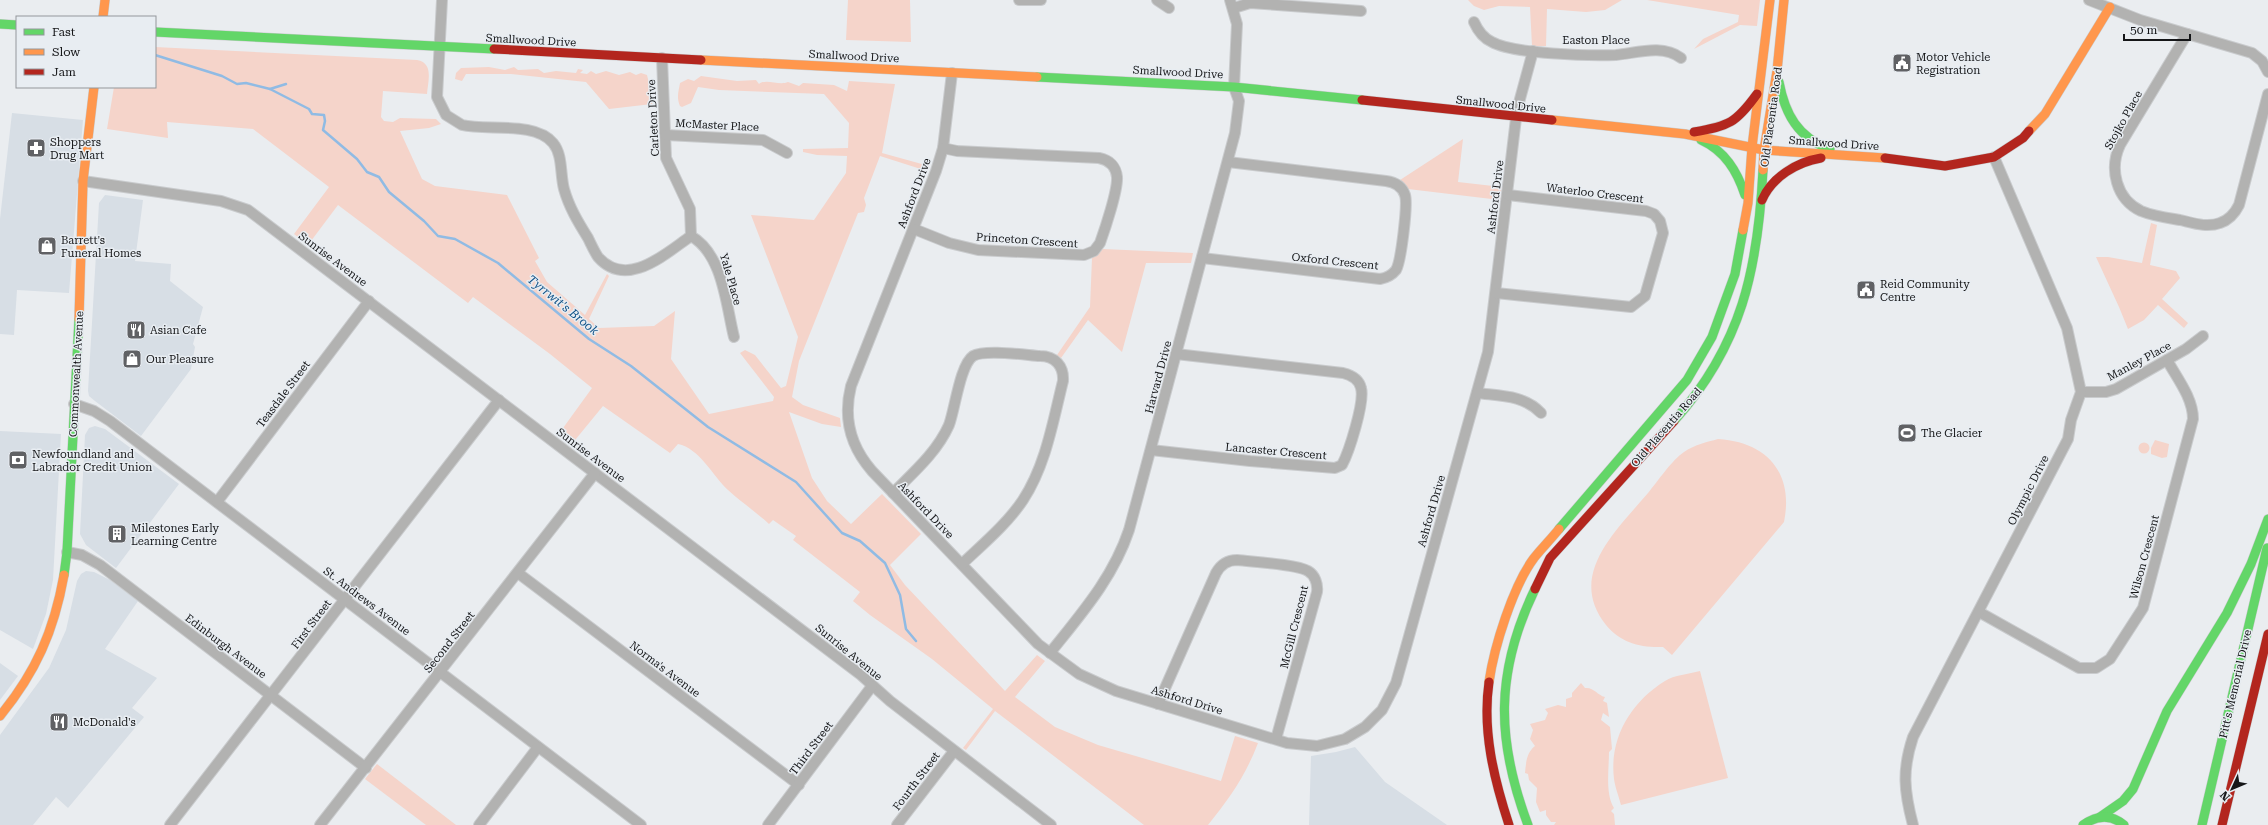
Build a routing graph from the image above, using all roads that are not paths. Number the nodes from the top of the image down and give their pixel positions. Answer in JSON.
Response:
{"nodes":[{"id":1,"x":105,"y":0,"type":"edge"},
{"id":2,"x":442,"y":0,"type":"edge"},
{"id":3,"x":1019,"y":0,"type":"edge"},
{"id":4,"x":1041,"y":0,"type":"edge"},
{"id":5,"x":1157,"y":0,"type":"edge"},
{"id":6,"x":1770,"y":0,"type":"edge"},
{"id":7,"x":1784,"y":0,"type":"edge"},
{"id":8,"x":2089,"y":0,"type":"edge"},
{"id":9,"x":1232,"y":4,"type":"edge"},
{"id":10,"x":2112,"y":4,"type":"edge"},
{"id":11,"x":1169,"y":8,"type":"dead end"},
{"id":12,"x":1361,"y":11,"type":"dead end"},
{"id":13,"x":103,"y":16,"type":"edge"},
{"id":14,"x":1474,"y":22,"type":"dead end"},
{"id":15,"x":0,"y":24,"type":"edge"},
{"id":16,"x":16,"y":25,"type":"edge"},
{"id":17,"x":156,"y":32,"type":"edge"},
{"id":18,"x":2187,"y":34,"type":"junction"},
{"id":19,"x":440,"y":47,"type":"junction"},
{"id":20,"x":1533,"y":51,"type":"junction"},
{"id":21,"x":662,"y":58,"type":"junction"},
{"id":22,"x":1681,"y":58,"type":"dead end"},
{"id":23,"x":1777,"y":71,"type":"junction"},
{"id":24,"x":2268,"y":72,"type":"edge"},
{"id":25,"x":952,"y":73,"type":"junction"},
{"id":26,"x":1234,"y":87,"type":"junction"},
{"id":27,"x":94,"y":88,"type":"edge"},
{"id":28,"x":1758,"y":92,"type":"junction"},
{"id":29,"x":2268,"y":94,"type":"edge"},
{"id":30,"x":1516,"y":118,"type":"junction"},
{"id":31,"x":1685,"y":134,"type":"junction"},
{"id":32,"x":666,"y":135,"type":"junction"},
{"id":33,"x":1752,"y":147,"type":"junction"},
{"id":34,"x":943,"y":148,"type":"junction"},
{"id":35,"x":1764,"y":150,"type":"junction"},
{"id":36,"x":787,"y":153,"type":"dead end"},
{"id":37,"x":1858,"y":155,"type":"junction"},
{"id":38,"x":1994,"y":157,"type":"junction"},
{"id":39,"x":1228,"y":162,"type":"junction"},
{"id":40,"x":83,"y":181,"type":"junction"},
{"id":41,"x":1508,"y":195,"type":"junction"},
{"id":42,"x":1748,"y":203,"type":"junction"},
{"id":43,"x":1761,"y":208,"type":"junction"},
{"id":44,"x":914,"y":229,"type":"junction"},
{"id":45,"x":691,"y":236,"type":"junction"},
{"id":46,"x":1202,"y":258,"type":"junction"},
{"id":47,"x":1496,"y":294,"type":"junction"},
{"id":48,"x":369,"y":301,"type":"junction"},
{"id":49,"x":2203,"y":336,"type":"dead end"},
{"id":50,"x":734,"y":338,"type":"dead end"},
{"id":51,"x":1176,"y":354,"type":"junction"},
{"id":52,"x":2167,"y":360,"type":"junction"},
{"id":53,"x":2081,"y":392,"type":"junction"},
{"id":54,"x":1477,"y":393,"type":"junction"},
{"id":55,"x":499,"y":400,"type":"junction"},
{"id":56,"x":74,"y":404,"type":"junction"},
{"id":57,"x":1541,"y":413,"type":"dead end"},
{"id":58,"x":1151,"y":450,"type":"junction"},
{"id":59,"x":595,"y":473,"type":"junction"},
{"id":60,"x":893,"y":493,"type":"junction"},
{"id":61,"x":217,"y":502,"type":"junction"},
{"id":62,"x":2268,"y":519,"type":"edge"},
{"id":63,"x":2268,"y":542,"type":"edge"},
{"id":64,"x":67,"y":552,"type":"junction"},
{"id":65,"x":962,"y":564,"type":"junction"},
{"id":66,"x":518,"y":573,"type":"junction"},
{"id":67,"x":345,"y":599,"type":"junction"},
{"id":68,"x":1979,"y":612,"type":"junction"},
{"id":69,"x":2268,"y":634,"type":"edge"},
{"id":70,"x":1050,"y":653,"type":"junction"},
{"id":71,"x":441,"y":672,"type":"junction"},
{"id":72,"x":872,"y":686,"type":"junction"},
{"id":73,"x":271,"y":696,"type":"junction"},
{"id":74,"x":1158,"y":704,"type":"junction"},
{"id":75,"x":0,"y":716,"type":"edge"},
{"id":76,"x":1276,"y":740,"type":"junction"},
{"id":77,"x":538,"y":747,"type":"junction"},
{"id":78,"x":954,"y":751,"type":"junction"},
{"id":79,"x":366,"y":768,"type":"junction"},
{"id":80,"x":799,"y":784,"type":"junction"},
{"id":81,"x":2100,"y":817,"type":"junction"},
{"id":82,"x":2083,"y":824,"type":"edge"},
{"id":83,"x":170,"y":825,"type":"edge"},
{"id":84,"x":320,"y":825,"type":"edge"},
{"id":85,"x":479,"y":825,"type":"edge"},
{"id":86,"x":641,"y":825,"type":"edge"},
{"id":87,"x":768,"y":825,"type":"edge"},
{"id":88,"x":897,"y":825,"type":"edge"},
{"id":89,"x":1051,"y":825,"type":"edge"},
{"id":90,"x":1509,"y":825,"type":"edge"},
{"id":91,"x":1528,"y":825,"type":"edge"},
{"id":92,"x":1913,"y":825,"type":"edge"},
{"id":93,"x":2124,"y":825,"type":"edge"},
{"id":94,"x":2202,"y":825,"type":"edge"},
{"id":95,"x":2222,"y":825,"type":"edge"}],
"edges":[{"from":1,"to":13,"type":"main road"},
{"from":2,"to":19,"type":"street"},
{"from":3,"to":4,"type":"street"},
{"from":5,"to":11,"type":"street"},
{"from":6,"to":28,"type":"main road","name":"Old Placentia Road"},
{"from":7,"to":23,"type":"main road","name":"Old Placentia Road"},
{"from":8,"to":10,"type":"street"},
{"from":9,"to":12,"type":"street"},
{"from":9,"to":26,"type":"street","name":"Harvard Drive"},
{"from":10,"to":18,"type":"street"},
{"from":10,"to":38,"type":"main road","name":"Smallwood Drive"},
{"from":14,"to":20,"type":"street","name":"Easton Place"},
{"from":15,"to":16,"type":"main road"},
{"from":17,"to":19,"type":"main road","name":"Smallwood Drive"},
{"from":18,"to":24,"type":"street"},
{"from":18,"to":29,"type":"street","name":"Stojko Place"},
{"from":19,"to":21,"type":"main road","name":"Smallwood Drive"},
{"from":19,"to":45,"type":"street"},
{"from":20,"to":22,"type":"street","name":"Easton Place"},
{"from":20,"to":30,"type":"street"},
{"from":21,"to":25,"type":"main road","name":"Smallwood Drive"},
{"from":21,"to":32,"type":"street","name":"Carleton Drive"},
{"from":23,"to":35,"type":"main road","name":"Old Placentia Road"},
{"from":23,"to":37,"type":"main road"},
{"from":25,"to":26,"type":"main road","name":"Smallwood Drive"},
{"from":25,"to":34,"type":"street","name":"Ashford Drive"},
{"from":26,"to":30,"type":"main road","name":"Smallwood Drive"},
{"from":26,"to":39,"type":"street","name":"Harvard Drive"},
{"from":27,"to":40,"type":"main road","name":"Commonwealth Avenue"},
{"from":28,"to":31,"type":"main road"},
{"from":28,"to":33,"type":"main road","name":"Old Placentia Road"},
{"from":30,"to":31,"type":"main road","name":"Smallwood Drive"},
{"from":30,"to":41,"type":"street","name":"Ashford Drive"},
{"from":31,"to":33,"type":"main road","name":"Smallwood Drive"},
{"from":31,"to":42,"type":"main road"},
{"from":32,"to":36,"type":"street","name":"McMaster Place"},
{"from":32,"to":45,"type":"street","name":"Carleton Drive"},
{"from":33,"to":35,"type":"main road","name":"Smallwood Drive"},
{"from":33,"to":42,"type":"main road","name":"Old Placentia Road"},
{"from":34,"to":44,"type":"street","name":"Ashford Drive"},
{"from":34,"to":44,"type":"street","name":"Princeton Crescent"},
{"from":35,"to":37,"type":"main road","name":"Smallwood Drive"},
{"from":35,"to":43,"type":"main road","name":"Old Placentia Road"},
{"from":37,"to":38,"type":"main road","name":"Smallwood Drive"},
{"from":37,"to":43,"type":"main road"},
{"from":38,"to":53,"type":"street"},
{"from":39,"to":46,"type":"street","name":"Harvard Drive"},
{"from":39,"to":46,"type":"street","name":"Oxford Crescent"},
{"from":40,"to":48,"type":"street","name":"Sunrise Avenue"},
{"from":40,"to":56,"type":"main road","name":"Commonwealth Avenue"},
{"from":41,"to":47,"type":"street","name":"Ashford Drive"},
{"from":41,"to":47,"type":"street","name":"Waterloo Crescent"},
{"from":42,"to":90,"type":"main road","name":"Old Placentia Road"},
{"from":43,"to":91,"type":"main road","name":"Old Placentia Road"},
{"from":44,"to":60,"type":"street","name":"Ashford Drive"},
{"from":45,"to":50,"type":"street","name":"Yale Place"},
{"from":46,"to":51,"type":"street","name":"Harvard Drive"},
{"from":47,"to":54,"type":"street","name":"Ashford Drive"},
{"from":48,"to":55,"type":"street","name":"Sunrise Avenue"},
{"from":48,"to":61,"type":"street","name":"Teasdale Street"},
{"from":49,"to":52,"type":"street","name":"Manley Place"},
{"from":51,"to":58,"type":"street","name":"Harvard Drive"},
{"from":51,"to":58,"type":"street","name":"Lancaster Crescent"},
{"from":52,"to":53,"type":"street","name":"Manley Place"},
{"from":52,"to":68,"type":"street","name":"Wilson Crescent"},
{"from":53,"to":68,"type":"street","name":"Olympic Drive"},
{"from":54,"to":57,"type":"street"},
{"from":54,"to":76,"type":"street","name":"Ashford Drive"},
{"from":55,"to":59,"type":"street","name":"Sunrise Avenue"},
{"from":55,"to":67,"type":"street","name":"First Street"},
{"from":56,"to":61,"type":"street","name":"St. Andrews Avenue"},
{"from":56,"to":64,"type":"main road","name":"Commonwealth Avenue"},
{"from":58,"to":70,"type":"street","name":"Harvard Drive"},
{"from":59,"to":66,"type":"street","name":"Second Street"},
{"from":59,"to":72,"type":"street","name":"Sunrise Avenue"},
{"from":60,"to":65,"type":"street","name":"Ashford Drive"},
{"from":60,"to":65,"type":"street"},
{"from":61,"to":67,"type":"street","name":"St. Andrews Avenue"},
{"from":62,"to":81,"type":"main road"},
{"from":63,"to":94,"type":"main road","name":"Pitt's Memorial Drive"},
{"from":64,"to":73,"type":"street","name":"Edinburgh Avenue"},
{"from":64,"to":75,"type":"main road","name":"Commonwealth Avenue"},
{"from":65,"to":70,"type":"street","name":"Ashford Drive"},
{"from":66,"to":71,"type":"street","name":"Second Street"},
{"from":66,"to":80,"type":"street","name":"Norma's Avenue"},
{"from":67,"to":71,"type":"street","name":"St. Andrews Avenue"},
{"from":67,"to":73,"type":"street","name":"First Street"},
{"from":68,"to":92,"type":"street","name":"Olympic Drive"},
{"from":69,"to":95,"type":"main road","name":"Pitt's Memorial Drive"},
{"from":70,"to":74,"type":"street","name":"Ashford Drive"},
{"from":71,"to":77,"type":"street","name":"St. Andrews Avenue"},
{"from":71,"to":79,"type":"street","name":"Second Street"},
{"from":72,"to":78,"type":"street","name":"Sunrise Avenue"},
{"from":72,"to":80,"type":"street","name":"Third Street"},
{"from":73,"to":79,"type":"street","name":"Edinburgh Avenue"},
{"from":73,"to":83,"type":"street","name":"First Street"},
{"from":74,"to":76,"type":"street","name":"Ashford Drive"},
{"from":74,"to":76,"type":"street","name":"McGill Crescent"},
{"from":77,"to":85,"type":"street"},
{"from":77,"to":86,"type":"street","name":"St. Andrews Avenue"},
{"from":78,"to":88,"type":"street","name":"Fourth Street"},
{"from":78,"to":89,"type":"street","name":"Sunrise Avenue"},
{"from":79,"to":84,"type":"street","name":"Second Street"},
{"from":80,"to":87,"type":"street","name":"Third Street"},
{"from":81,"to":82,"type":"main road"},
{"from":81,"to":93,"type":"main road"}]}
